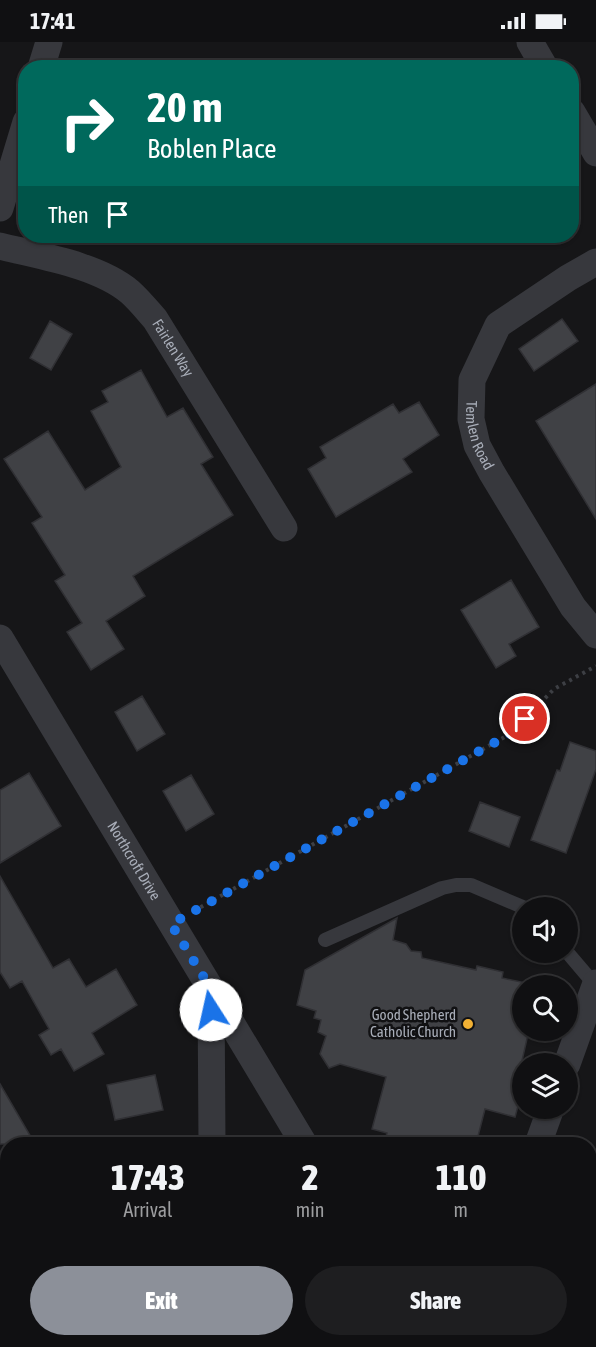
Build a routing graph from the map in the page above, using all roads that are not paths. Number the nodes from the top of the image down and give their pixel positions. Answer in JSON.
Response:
{"nodes":[{"id":1,"x":49,"y":42,"type":"edge"},
{"id":2,"x":530,"y":42,"type":"edge"},
{"id":3,"x":43,"y":60,"type":"edge"},
{"id":4,"x":540,"y":60,"type":"edge"},
{"id":5,"x":579,"y":124,"type":"edge"},
{"id":6,"x":18,"y":148,"type":"edge"},
{"id":7,"x":596,"y":153,"type":"edge"},
{"id":8,"x":0,"y":208,"type":"edge"},
{"id":9,"x":0,"y":246,"type":"edge"},
{"id":10,"x":596,"y":262,"type":"edge"},
{"id":11,"x":284,"y":528,"type":"dead end"},
{"id":12,"x":596,"y":635,"type":"edge"},
{"id":13,"x":0,"y":638,"type":"edge"},
{"id":14,"x":512,"y":902,"type":"edge"},
{"id":15,"x":325,"y":940,"type":"dead end"},
{"id":16,"x":577,"y":963,"type":"edge"},
{"id":17,"x":596,"y":984,"type":"edge"},
{"id":18,"x":211,"y":989,"type":"junction"},
{"id":19,"x":571,"y":1053,"type":"edge"},
{"id":20,"x":547,"y":1119,"type":"edge"},
{"id":21,"x":212,"y":1137,"type":"edge"},
{"id":22,"x":300,"y":1137,"type":"edge"},
{"id":23,"x":541,"y":1137,"type":"edge"}],
"edges":[{"from":1,"to":3,"type":"street"},
{"from":2,"to":4,"type":"street"},
{"from":5,"to":7,"type":"street"},
{"from":6,"to":8,"type":"street"},
{"from":9,"to":11,"type":"street","name":"Fairlen Way"},
{"from":10,"to":12,"type":"street","name":"Temlen Road"},
{"from":13,"to":18,"type":"street","name":"Northcroft Drive"},
{"from":14,"to":15,"type":"lane"},
{"from":16,"to":17,"type":"lane"},
{"from":17,"to":19,"type":"street"},
{"from":18,"to":21,"type":"street"},
{"from":18,"to":22,"type":"street","name":"Northcroft Drive"},
{"from":20,"to":23,"type":"street"}]}
